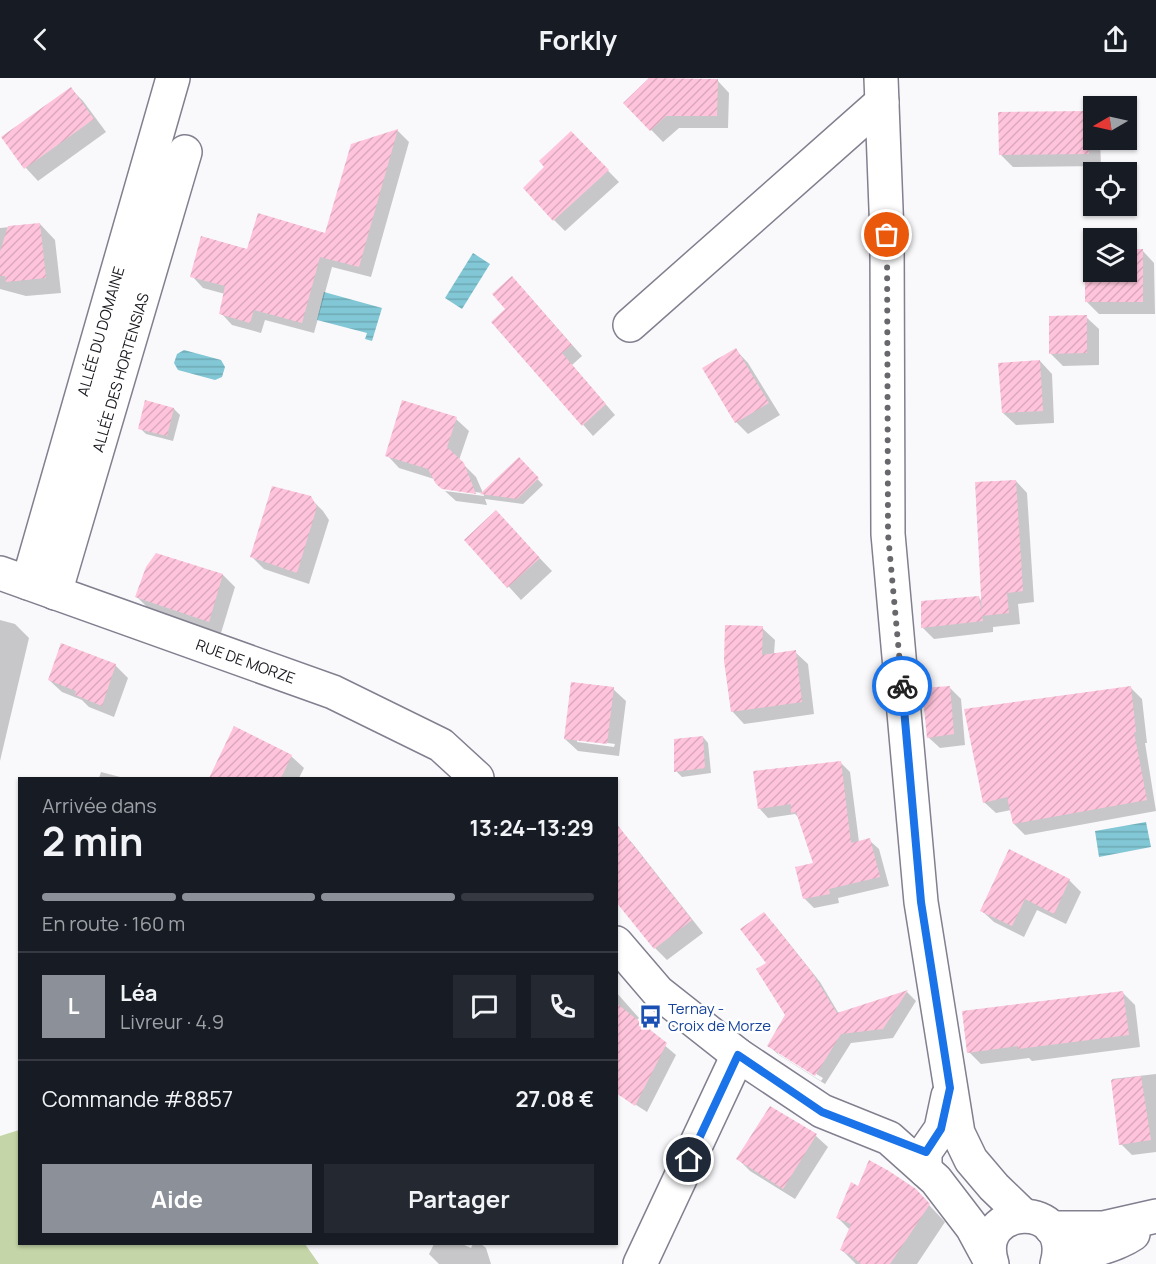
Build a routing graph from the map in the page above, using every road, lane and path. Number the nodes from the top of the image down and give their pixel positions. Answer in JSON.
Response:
{"nodes":[{"id":1,"x":173,"y":78,"type":"edge"},
{"id":2,"x":882,"y":90,"type":"edge"},
{"id":3,"x":185,"y":152,"type":"dead end"},
{"id":4,"x":630,"y":325,"type":"dead end"},
{"id":5,"x":28,"y":583,"type":"edge"},
{"id":6,"x":476,"y":777,"type":"edge"},
{"id":7,"x":618,"y":945,"type":"edge"},
{"id":8,"x":738,"y":1055,"type":"junction"},
{"id":9,"x":950,"y":1088,"type":"junction"},
{"id":10,"x":925,"y":1161,"type":"junction"},
{"id":11,"x":989,"y":1182,"type":"junction"},
{"id":12,"x":1156,"y":1217,"type":"edge"},
{"id":13,"x":1037,"y":1222,"type":"junction"},
{"id":14,"x":992,"y":1263,"type":"edge"},
{"id":15,"x":640,"y":1264,"type":"edge"},
{"id":16,"x":1057,"y":1264,"type":"edge"},
{"id":17,"x":1064,"y":1264,"type":"edge"}],
"edges":[{"from":1,"to":5,"type":"street","name":"ALLÉE DU DOMAINE"},
{"from":2,"to":4,"type":"street"},
{"from":2,"to":9,"type":"street"},
{"from":3,"to":5,"type":"street","name":"ALLÉE DES HORTENSIAS"},
{"from":5,"to":6,"type":"street","name":"RUE DE MORZE"},
{"from":7,"to":8,"type":"street"},
{"from":8,"to":10,"type":"street"},
{"from":8,"to":15,"type":"street"},
{"from":9,"to":10,"type":"street"},
{"from":9,"to":11,"type":"street"},
{"from":10,"to":11,"type":"street"},
{"from":10,"to":14,"type":"street"},
{"from":11,"to":13,"type":"street"},
{"from":12,"to":13,"type":"street"},
{"from":12,"to":17,"type":"street"},
{"from":13,"to":14,"type":"street"},
{"from":13,"to":16,"type":"street"}]}
